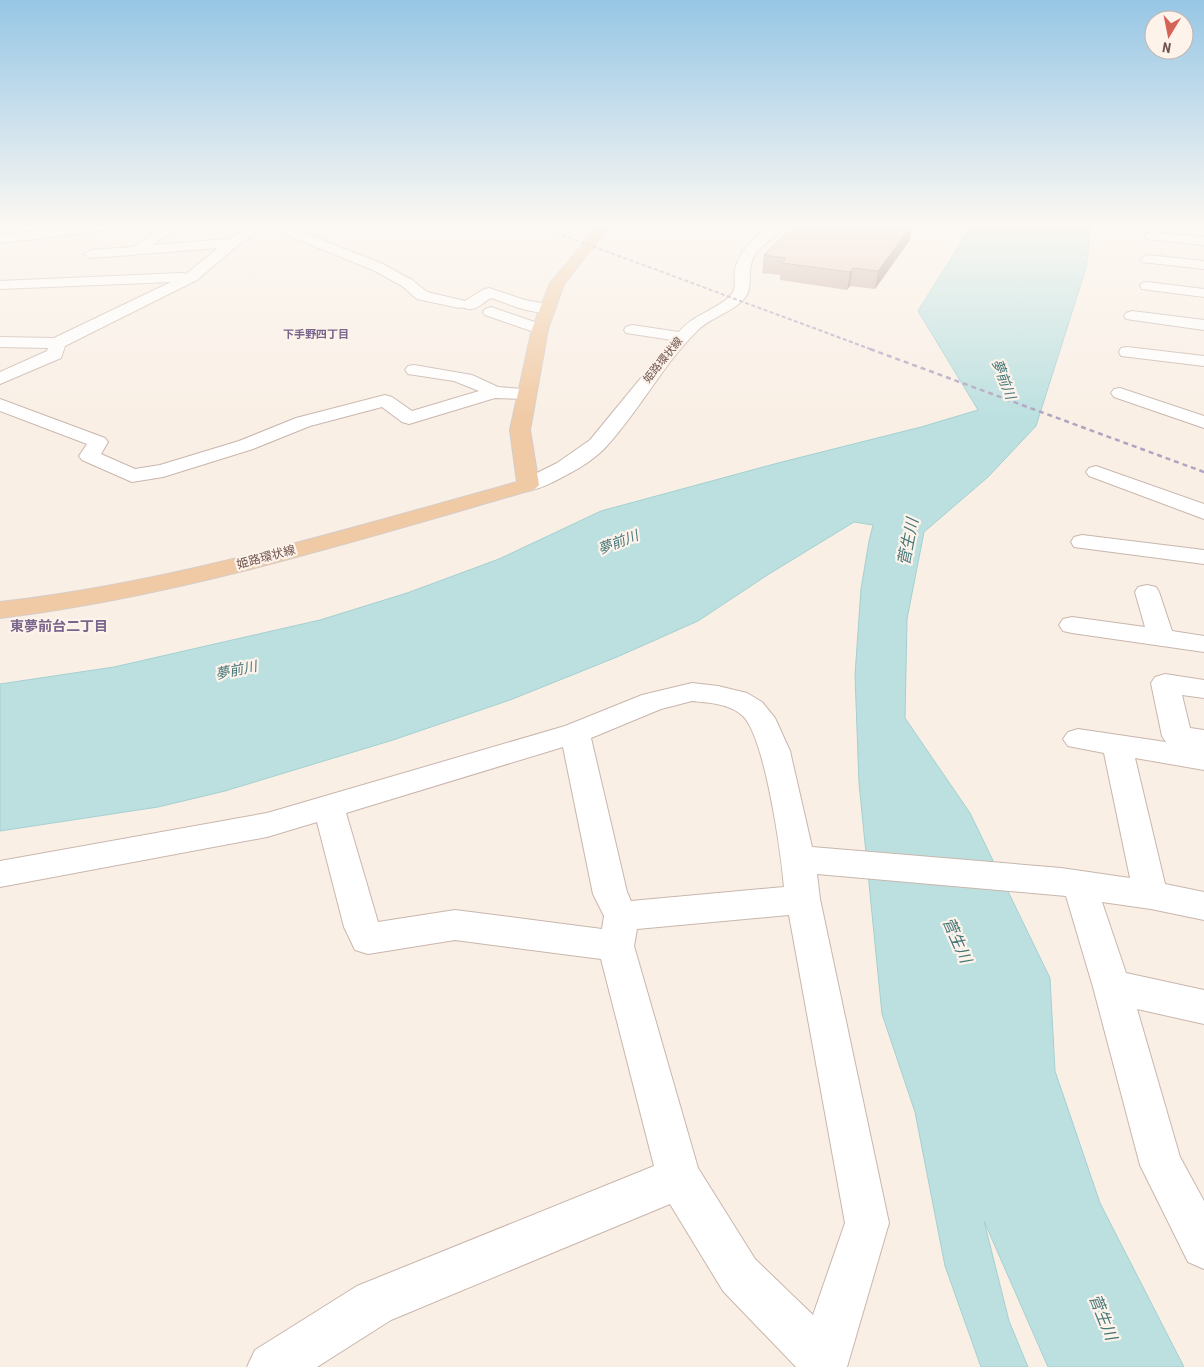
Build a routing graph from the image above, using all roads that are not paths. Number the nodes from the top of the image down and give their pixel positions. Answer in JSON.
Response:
{"nodes":[{"id":1,"x":166,"y":290,"type":"edge"},
{"id":2,"x":415,"y":290,"type":"edge"},
{"id":3,"x":555,"y":290,"type":"edge"},
{"id":4,"x":741,"y":290,"type":"edge"},
{"id":5,"x":1178,"y":290,"type":"edge"},
{"id":6,"x":1204,"y":293,"type":"edge"},
{"id":7,"x":459,"y":303,"type":"dead end"},
{"id":8,"x":548,"y":308,"type":"junction"},
{"id":9,"x":1132,"y":316,"type":"dead end"},
{"id":10,"x":1204,"y":325,"type":"edge"},
{"id":11,"x":540,"y":330,"type":"junction"},
{"id":12,"x":632,"y":330,"type":"dead end"},
{"id":13,"x":682,"y":337,"type":"junction"},
{"id":14,"x":0,"y":342,"type":"edge"},
{"id":15,"x":57,"y":343,"type":"junction"},
{"id":16,"x":1127,"y":352,"type":"dead end"},
{"id":17,"x":1204,"y":361,"type":"edge"},
{"id":18,"x":414,"y":370,"type":"dead end"},
{"id":19,"x":0,"y":378,"type":"edge"},
{"id":20,"x":494,"y":392,"type":"junction"},
{"id":21,"x":527,"y":394,"type":"junction"},
{"id":22,"x":1120,"y":394,"type":"dead end"},
{"id":23,"x":0,"y":405,"type":"edge"},
{"id":24,"x":1204,"y":422,"type":"edge"},
{"id":25,"x":1096,"y":472,"type":"dead end"},
{"id":26,"x":528,"y":484,"type":"junction"},
{"id":27,"x":1204,"y":512,"type":"edge"},
{"id":28,"x":1082,"y":542,"type":"dead end"},
{"id":29,"x":1204,"y":557,"type":"edge"},
{"id":30,"x":1147,"y":592,"type":"dead end"},
{"id":31,"x":0,"y":610,"type":"edge"},
{"id":32,"x":1072,"y":625,"type":"dead end"},
{"id":33,"x":1161,"y":638,"type":"junction"},
{"id":34,"x":1204,"y":644,"type":"edge"},
{"id":35,"x":1204,"y":689,"type":"edge"},
{"id":36,"x":575,"y":733,"type":"junction"},
{"id":37,"x":1078,"y":739,"type":"dead end"},
{"id":38,"x":1204,"y":740,"type":"edge"},
{"id":39,"x":1117,"y":745,"type":"junction"},
{"id":40,"x":1204,"y":759,"type":"edge"},
{"id":41,"x":328,"y":806,"type":"junction"},
{"id":42,"x":808,"y":859,"type":"junction"},
{"id":43,"x":0,"y":874,"type":"edge"},
{"id":44,"x":1070,"y":883,"type":"junction"},
{"id":45,"x":1151,"y":895,"type":"junction"},
{"id":46,"x":803,"y":900,"type":"junction"},
{"id":47,"x":1204,"y":906,"type":"edge"},
{"id":48,"x":619,"y":931,"type":"junction"},
{"id":49,"x":1112,"y":987,"type":"junction"},
{"id":50,"x":1204,"y":1008,"type":"edge"},
{"id":51,"x":679,"y":1178,"type":"junction"},
{"id":52,"x":1204,"y":1246,"type":"edge"},
{"id":53,"x":823,"y":1363,"type":"edge"},
{"id":54,"x":272,"y":1367,"type":"edge"}],
"edges":[{"from":1,"to":15,"type":"street"},
{"from":2,"to":7,"type":"street"},
{"from":3,"to":8,"type":"main road"},
{"from":4,"to":13,"type":"street","name":"姫路環状線"},
{"from":5,"to":6,"type":"street"},
{"from":8,"to":11,"type":"main road"},
{"from":8,"to":11,"type":"street"},
{"from":9,"to":10,"type":"street"},
{"from":11,"to":21,"type":"main road"},
{"from":12,"to":13,"type":"street"},
{"from":13,"to":26,"type":"street","name":"姫路環状線"},
{"from":14,"to":15,"type":"street"},
{"from":15,"to":19,"type":"street"},
{"from":16,"to":17,"type":"street"},
{"from":18,"to":20,"type":"street"},
{"from":20,"to":21,"type":"street"},
{"from":20,"to":23,"type":"street"},
{"from":21,"to":26,"type":"main road"},
{"from":22,"to":24,"type":"street"},
{"from":25,"to":27,"type":"street"},
{"from":26,"to":31,"type":"main road","name":"姫路環状線"},
{"from":28,"to":29,"type":"street"},
{"from":30,"to":33,"type":"street"},
{"from":32,"to":33,"type":"street"},
{"from":33,"to":34,"type":"street"},
{"from":35,"to":38,"type":"street"},
{"from":36,"to":41,"type":"street"},
{"from":36,"to":42,"type":"street"},
{"from":36,"to":48,"type":"street"},
{"from":37,"to":39,"type":"street"},
{"from":39,"to":40,"type":"street"},
{"from":39,"to":45,"type":"street"},
{"from":41,"to":43,"type":"street"},
{"from":41,"to":48,"type":"street"},
{"from":42,"to":44,"type":"street"},
{"from":42,"to":46,"type":"street"},
{"from":44,"to":45,"type":"street"},
{"from":44,"to":49,"type":"street"},
{"from":45,"to":47,"type":"street"},
{"from":46,"to":48,"type":"street"},
{"from":46,"to":53,"type":"street"},
{"from":48,"to":51,"type":"street"},
{"from":49,"to":50,"type":"street"},
{"from":49,"to":52,"type":"street"},
{"from":51,"to":53,"type":"street"},
{"from":51,"to":54,"type":"street"}]}
